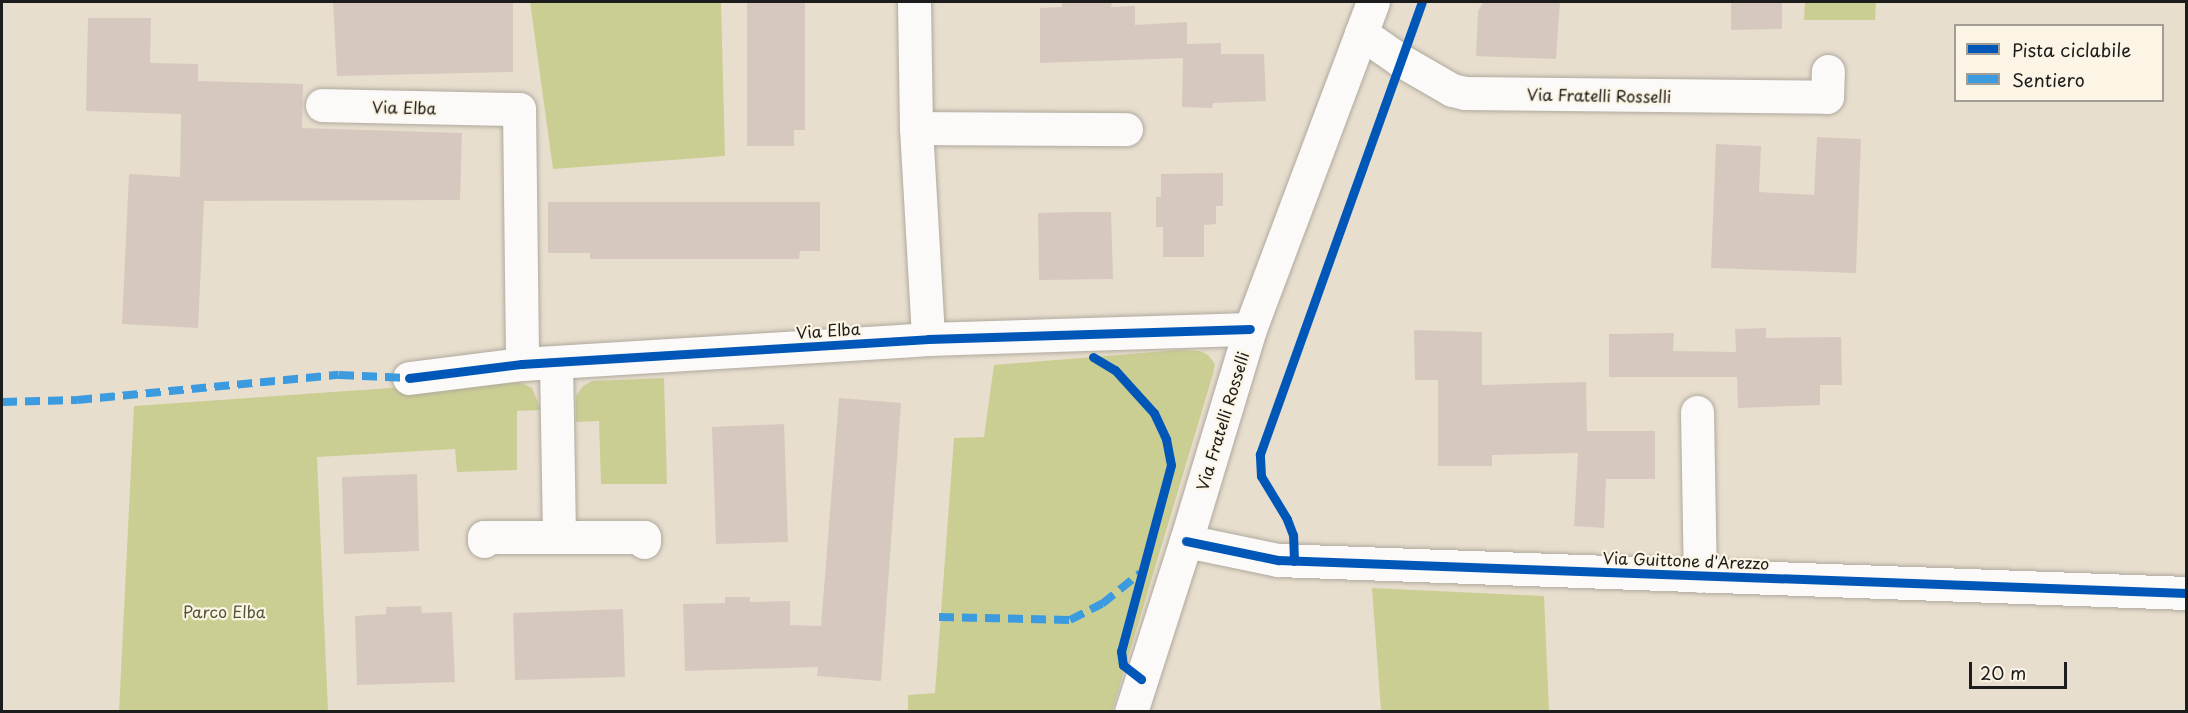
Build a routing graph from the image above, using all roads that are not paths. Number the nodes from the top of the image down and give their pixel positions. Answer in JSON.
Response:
{"nodes":[{"id":1,"x":914,"y":2,"type":"edge"},
{"id":2,"x":1373,"y":2,"type":"edge"},
{"id":3,"x":1361,"y":33,"type":"junction"},
{"id":4,"x":1828,"y":71,"type":"dead end"},
{"id":5,"x":322,"y":105,"type":"dead end"},
{"id":6,"x":916,"y":128,"type":"junction"},
{"id":7,"x":1126,"y":129,"type":"dead end"},
{"id":8,"x":1250,"y":328,"type":"junction"},
{"id":9,"x":928,"y":339,"type":"junction"},
{"id":10,"x":556,"y":363,"type":"junction"},
{"id":11,"x":522,"y":364,"type":"junction"},
{"id":12,"x":409,"y":378,"type":"dead end"},
{"id":13,"x":1697,"y":412,"type":"dead end"},
{"id":14,"x":559,"y":537,"type":"junction"},
{"id":15,"x":484,"y":541,"type":"dead end"},
{"id":16,"x":1186,"y":541,"type":"junction"},
{"id":17,"x":644,"y":542,"type":"dead end"},
{"id":18,"x":1700,"y":576,"type":"junction"},
{"id":19,"x":2187,"y":593,"type":"edge"},
{"id":20,"x":1131,"y":711,"type":"edge"}],
"edges":[{"from":1,"to":6,"type":"street"},
{"from":2,"to":3,"type":"street","name":"Via Fratelli Rosselli"},
{"from":3,"to":4,"type":"street","name":"Via Fratelli Rosselli"},
{"from":3,"to":8,"type":"street","name":"Via Fratelli Rosselli"},
{"from":5,"to":11,"type":"street","name":"Via Elba"},
{"from":6,"to":7,"type":"street"},
{"from":6,"to":9,"type":"street"},
{"from":8,"to":9,"type":"street","name":"Via Elba"},
{"from":8,"to":16,"type":"street","name":"Via Fratelli Rosselli"},
{"from":9,"to":10,"type":"street","name":"Via Elba"},
{"from":10,"to":11,"type":"street","name":"Via Elba"},
{"from":10,"to":14,"type":"street"},
{"from":11,"to":12,"type":"street","name":"Via Elba"},
{"from":13,"to":18,"type":"street"},
{"from":14,"to":15,"type":"street"},
{"from":14,"to":17,"type":"street"},
{"from":16,"to":18,"type":"street","name":"Via Guittone d'Arezzo"},
{"from":16,"to":20,"type":"street","name":"Via Fratelli Rosselli"},
{"from":18,"to":19,"type":"street","name":"Via Guittone d'Arezzo"}]}
